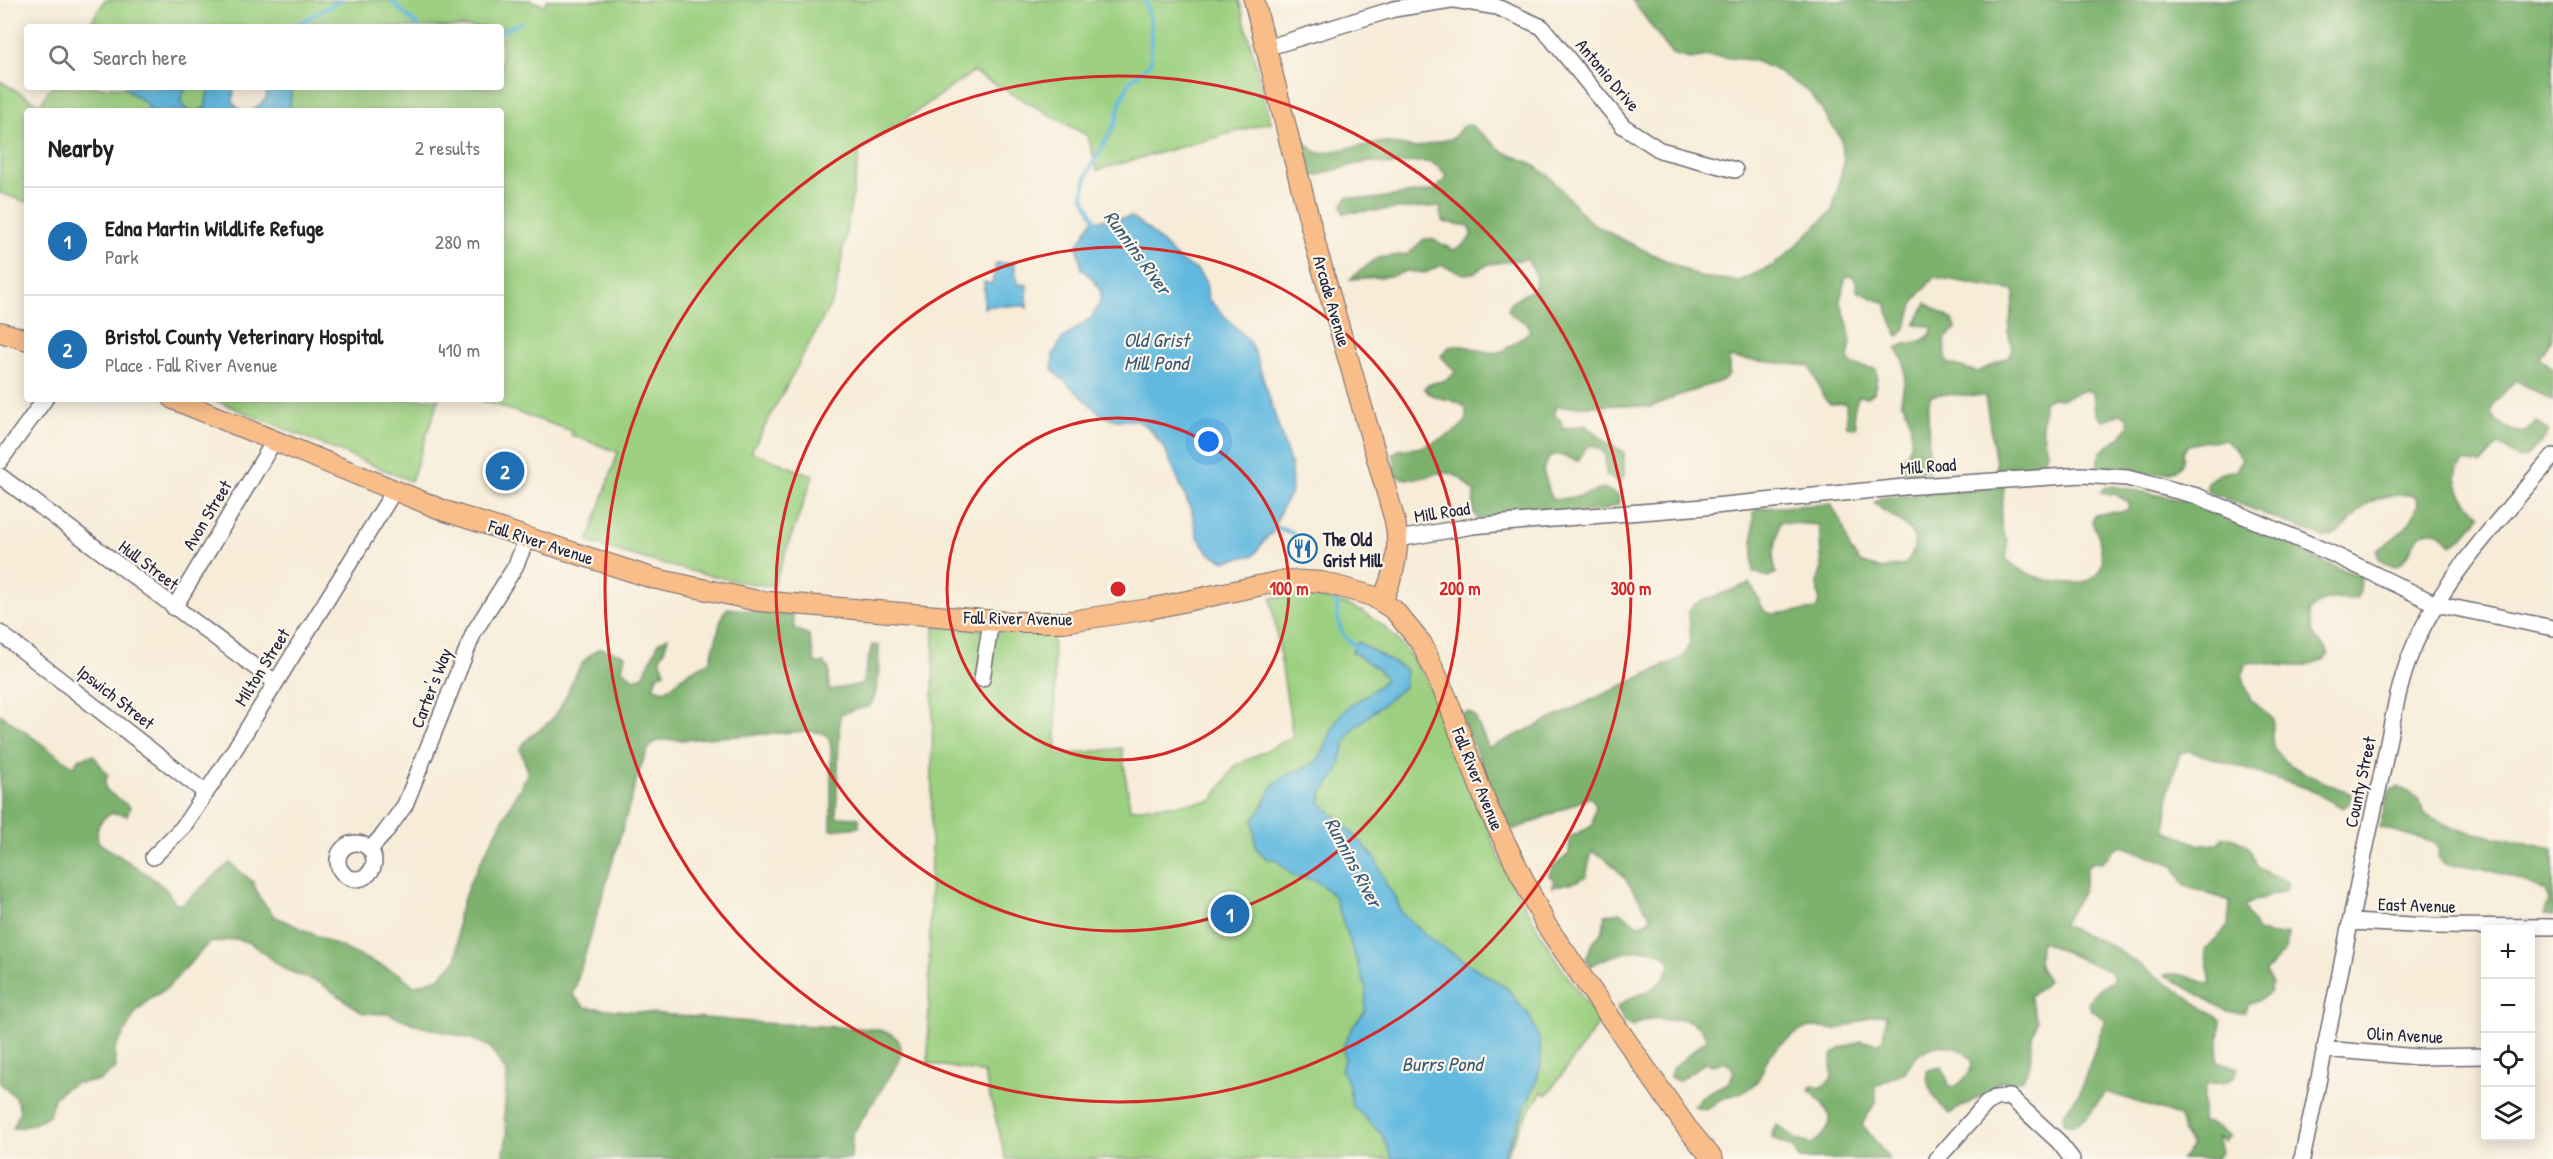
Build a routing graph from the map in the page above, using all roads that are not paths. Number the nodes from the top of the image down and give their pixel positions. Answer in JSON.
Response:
{"nodes":[{"id":1,"x":1254,"y":0,"type":"edge"},
{"id":2,"x":1453,"y":0,"type":"edge"},
{"id":3,"x":1266,"y":48,"type":"junction"},
{"id":4,"x":1735,"y":170,"type":"dead end"},
{"id":5,"x":0,"y":332,"type":"edge"},
{"id":6,"x":24,"y":339,"type":"edge"},
{"id":7,"x":43,"y":402,"type":"edge"},
{"id":8,"x":180,"y":402,"type":"edge"},
{"id":9,"x":274,"y":441,"type":"junction"},
{"id":10,"x":2553,"y":456,"type":"edge"},
{"id":11,"x":0,"y":461,"type":"edge"},
{"id":12,"x":0,"y":476,"type":"edge"},
{"id":13,"x":394,"y":491,"type":"junction"},
{"id":14,"x":527,"y":538,"type":"junction"},
{"id":15,"x":1398,"y":539,"type":"junction"},
{"id":16,"x":1382,"y":601,"type":"junction"},
{"id":17,"x":2436,"y":604,"type":"junction"},
{"id":18,"x":174,"y":608,"type":"junction"},
{"id":19,"x":991,"y":621,"type":"junction"},
{"id":20,"x":2553,"y":628,"type":"edge"},
{"id":21,"x":0,"y":633,"type":"edge"},
{"id":22,"x":982,"y":679,"type":"dead end"},
{"id":23,"x":275,"y":682,"type":"junction"},
{"id":24,"x":206,"y":793,"type":"junction"},
{"id":25,"x":370,"y":849,"type":"dead end"},
{"id":26,"x":153,"y":857,"type":"dead end"},
{"id":27,"x":2351,"y":922,"type":"junction"},
{"id":28,"x":2553,"y":927,"type":"edge"},
{"id":29,"x":2324,"y":1049,"type":"junction"},
{"id":30,"x":2481,"y":1056,"type":"edge"},
{"id":31,"x":1713,"y":1159,"type":"edge"},
{"id":32,"x":1937,"y":1159,"type":"edge"},
{"id":33,"x":2072,"y":1159,"type":"edge"},
{"id":34,"x":2302,"y":1159,"type":"edge"}],
"edges":[{"from":1,"to":3,"type":"main road","name":"Arcade Avenue"},
{"from":2,"to":3,"type":"street","name":"Antonio Drive"},
{"from":2,"to":4,"type":"street","name":"Antonio Drive"},
{"from":3,"to":15,"type":"main road","name":"Arcade Avenue"},
{"from":5,"to":6,"type":"main road"},
{"from":7,"to":11,"type":"street"},
{"from":8,"to":9,"type":"main road","name":"Fall River Avenue"},
{"from":9,"to":13,"type":"main road","name":"Fall River Avenue"},
{"from":9,"to":18,"type":"street","name":"Avon Street"},
{"from":10,"to":17,"type":"street","name":"County Street"},
{"from":12,"to":18,"type":"street","name":"Hull Street"},
{"from":13,"to":14,"type":"main road","name":"Fall River Avenue"},
{"from":13,"to":23,"type":"street","name":"Milton Street"},
{"from":14,"to":19,"type":"main road","name":"Fall River Avenue"},
{"from":14,"to":25,"type":"street","name":"Carter's Way"},
{"from":15,"to":16,"type":"main road","name":"Arcade Avenue"},
{"from":15,"to":17,"type":"street","name":"Mill Road"},
{"from":16,"to":19,"type":"main road","name":"Fall River Avenue"},
{"from":16,"to":31,"type":"main road","name":"Fall River Avenue"},
{"from":17,"to":20,"type":"street","name":"Mill Road"},
{"from":17,"to":27,"type":"street","name":"County Street"},
{"from":18,"to":23,"type":"street","name":"Hull Street"},
{"from":19,"to":22,"type":"street"},
{"from":21,"to":24,"type":"street","name":"Ipswich Street"},
{"from":23,"to":24,"type":"street","name":"Milton Street"},
{"from":24,"to":26,"type":"street","name":"Milton Street"},
{"from":27,"to":28,"type":"street","name":"East Avenue"},
{"from":27,"to":29,"type":"street","name":"County Street"},
{"from":29,"to":30,"type":"street","name":"Olin Avenue"},
{"from":29,"to":34,"type":"street","name":"County Street"},
{"from":32,"to":33,"type":"street"}]}
